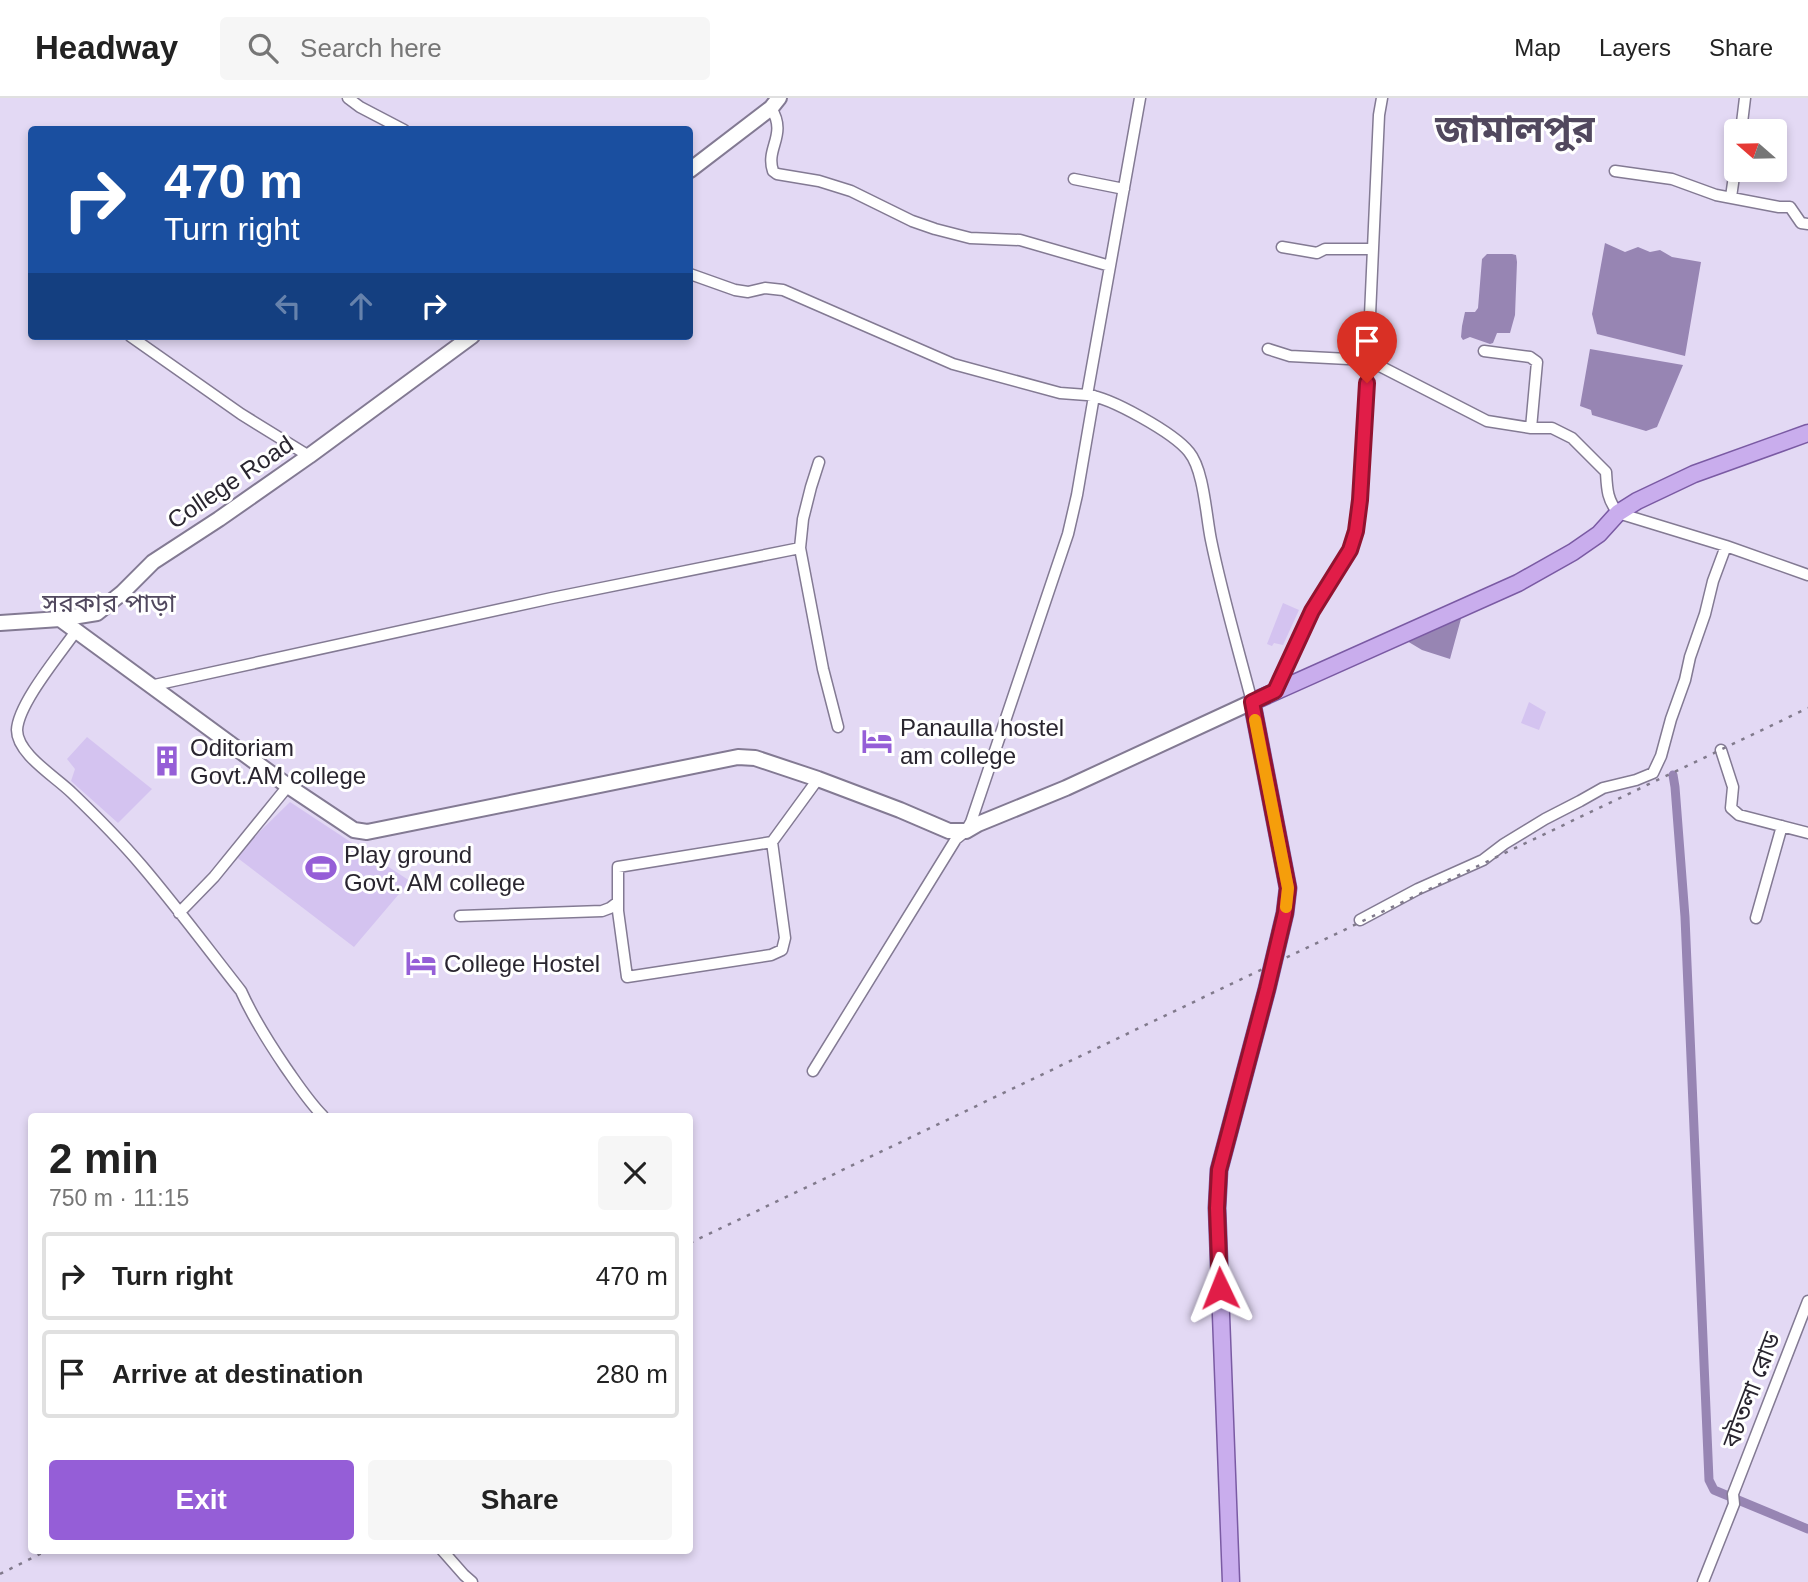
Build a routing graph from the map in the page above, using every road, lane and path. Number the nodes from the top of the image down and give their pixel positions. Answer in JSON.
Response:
{"nodes":[{"id":1,"x":348,"y":98,"type":"edge"},
{"id":2,"x":1140,"y":98,"type":"edge"},
{"id":3,"x":1382,"y":98,"type":"edge"},
{"id":4,"x":1745,"y":98,"type":"edge"},
{"id":5,"x":775,"y":103,"type":"edge"},
{"id":6,"x":1742,"y":119,"type":"edge"},
{"id":7,"x":396,"y":126,"type":"edge"},
{"id":8,"x":693,"y":168,"type":"edge"},
{"id":9,"x":1615,"y":171,"type":"dead end"},
{"id":10,"x":1074,"y":179,"type":"dead end"},
{"id":11,"x":1733,"y":182,"type":"edge"},
{"id":12,"x":1124,"y":189,"type":"junction"},
{"id":13,"x":1731,"y":197,"type":"junction"},
{"id":14,"x":1808,"y":224,"type":"edge"},
{"id":15,"x":1282,"y":247,"type":"dead end"},
{"id":16,"x":1372,"y":249,"type":"junction"},
{"id":17,"x":1110,"y":266,"type":"junction"},
{"id":18,"x":693,"y":275,"type":"edge"},
{"id":19,"x":136,"y":340,"type":"edge"},
{"id":20,"x":467,"y":340,"type":"edge"},
{"id":21,"x":1268,"y":349,"type":"dead end"},
{"id":22,"x":1484,"y":351,"type":"dead end"},
{"id":23,"x":1368,"y":360,"type":"junction"},
{"id":24,"x":1090,"y":395,"type":"junction"},
{"id":25,"x":1531,"y":428,"type":"junction"},
{"id":26,"x":1808,"y":433,"type":"edge"},
{"id":27,"x":309,"y":456,"type":"junction"},
{"id":28,"x":819,"y":461,"type":"dead end"},
{"id":29,"x":1618,"y":513,"type":"junction"},
{"id":30,"x":1726,"y":547,"type":"junction"},
{"id":31,"x":800,"y":548,"type":"junction"},
{"id":32,"x":1808,"y":575,"type":"edge"},
{"id":33,"x":60,"y":619,"type":"junction"},
{"id":34,"x":0,"y":623,"type":"edge"},
{"id":35,"x":76,"y":631,"type":"junction"},
{"id":36,"x":150,"y":686,"type":"junction"},
{"id":37,"x":1275,"y":691,"type":"junction"},
{"id":38,"x":1252,"y":702,"type":"junction"},
{"id":39,"x":838,"y":727,"type":"dead end"},
{"id":40,"x":1721,"y":750,"type":"dead end"},
{"id":41,"x":818,"y":779,"type":"junction"},
{"id":42,"x":288,"y":786,"type":"junction"},
{"id":43,"x":1782,"y":827,"type":"junction"},
{"id":44,"x":966,"y":831,"type":"junction"},
{"id":45,"x":1808,"y":833,"type":"edge"},
{"id":46,"x":772,"y":842,"type":"junction"},
{"id":47,"x":618,"y":902,"type":"junction"},
{"id":48,"x":602,"y":911,"type":"junction"},
{"id":49,"x":179,"y":913,"type":"junction"},
{"id":50,"x":460,"y":915,"type":"dead end"},
{"id":51,"x":1756,"y":918,"type":"dead end"},
{"id":52,"x":1360,"y":920,"type":"dead end"},
{"id":53,"x":619,"y":921,"type":"junction"},
{"id":54,"x":813,"y":1071,"type":"dead end"},
{"id":55,"x":321,"y":1113,"type":"edge"},
{"id":56,"x":1808,"y":1301,"type":"edge"},
{"id":57,"x":446,"y":1554,"type":"edge"},
{"id":58,"x":472,"y":1582,"type":"edge"},
{"id":59,"x":1231,"y":1582,"type":"edge"},
{"id":60,"x":1703,"y":1582,"type":"edge"}],
"edges":[{"from":1,"to":7,"type":"street"},
{"from":2,"to":12,"type":"street"},
{"from":3,"to":16,"type":"street"},
{"from":4,"to":6,"type":"street"},
{"from":5,"to":8,"type":"main road"},
{"from":5,"to":17,"type":"street"},
{"from":9,"to":13,"type":"street"},
{"from":10,"to":12,"type":"street"},
{"from":11,"to":13,"type":"street"},
{"from":12,"to":17,"type":"street"},
{"from":13,"to":14,"type":"street"},
{"from":15,"to":16,"type":"street"},
{"from":16,"to":23,"type":"street"},
{"from":17,"to":24,"type":"street"},
{"from":18,"to":24,"type":"street"},
{"from":19,"to":27,"type":"street"},
{"from":20,"to":27,"type":"main road","name":"College Road"},
{"from":21,"to":23,"type":"street"},
{"from":22,"to":25,"type":"street"},
{"from":23,"to":25,"type":"street"},
{"from":23,"to":37,"type":"street"},
{"from":24,"to":38,"type":"street"},
{"from":24,"to":44,"type":"street"},
{"from":25,"to":29,"type":"street"},
{"from":26,"to":29,"type":"main road"},
{"from":27,"to":33,"type":"main road","name":"College Road"},
{"from":28,"to":31,"type":"street"},
{"from":29,"to":30,"type":"street"},
{"from":29,"to":37,"type":"main road"},
{"from":30,"to":32,"type":"street"},
{"from":30,"to":52,"type":"street"},
{"from":31,"to":36,"type":"street"},
{"from":31,"to":39,"type":"street"},
{"from":33,"to":34,"type":"main road","name":"College Road"},
{"from":33,"to":35,"type":"main road"},
{"from":35,"to":36,"type":"main road"},
{"from":35,"to":49,"type":"street"},
{"from":36,"to":42,"type":"main road"},
{"from":37,"to":38,"type":"main road"},
{"from":38,"to":44,"type":"main road"},
{"from":38,"to":59,"type":"main road"},
{"from":40,"to":43,"type":"street"},
{"from":41,"to":42,"type":"main road"},
{"from":41,"to":44,"type":"main road"},
{"from":41,"to":46,"type":"street"},
{"from":42,"to":49,"type":"street"},
{"from":43,"to":45,"type":"street"},
{"from":43,"to":51,"type":"street"},
{"from":44,"to":54,"type":"street"},
{"from":46,"to":47,"type":"street"},
{"from":46,"to":53,"type":"street"},
{"from":47,"to":48,"type":"street"},
{"from":47,"to":53,"type":"street"},
{"from":48,"to":50,"type":"street"},
{"from":48,"to":53,"type":"street"},
{"from":49,"to":55,"type":"street"},
{"from":56,"to":60,"type":"street","name":"বটতলা রোড"},
{"from":57,"to":58,"type":"street"}]}
